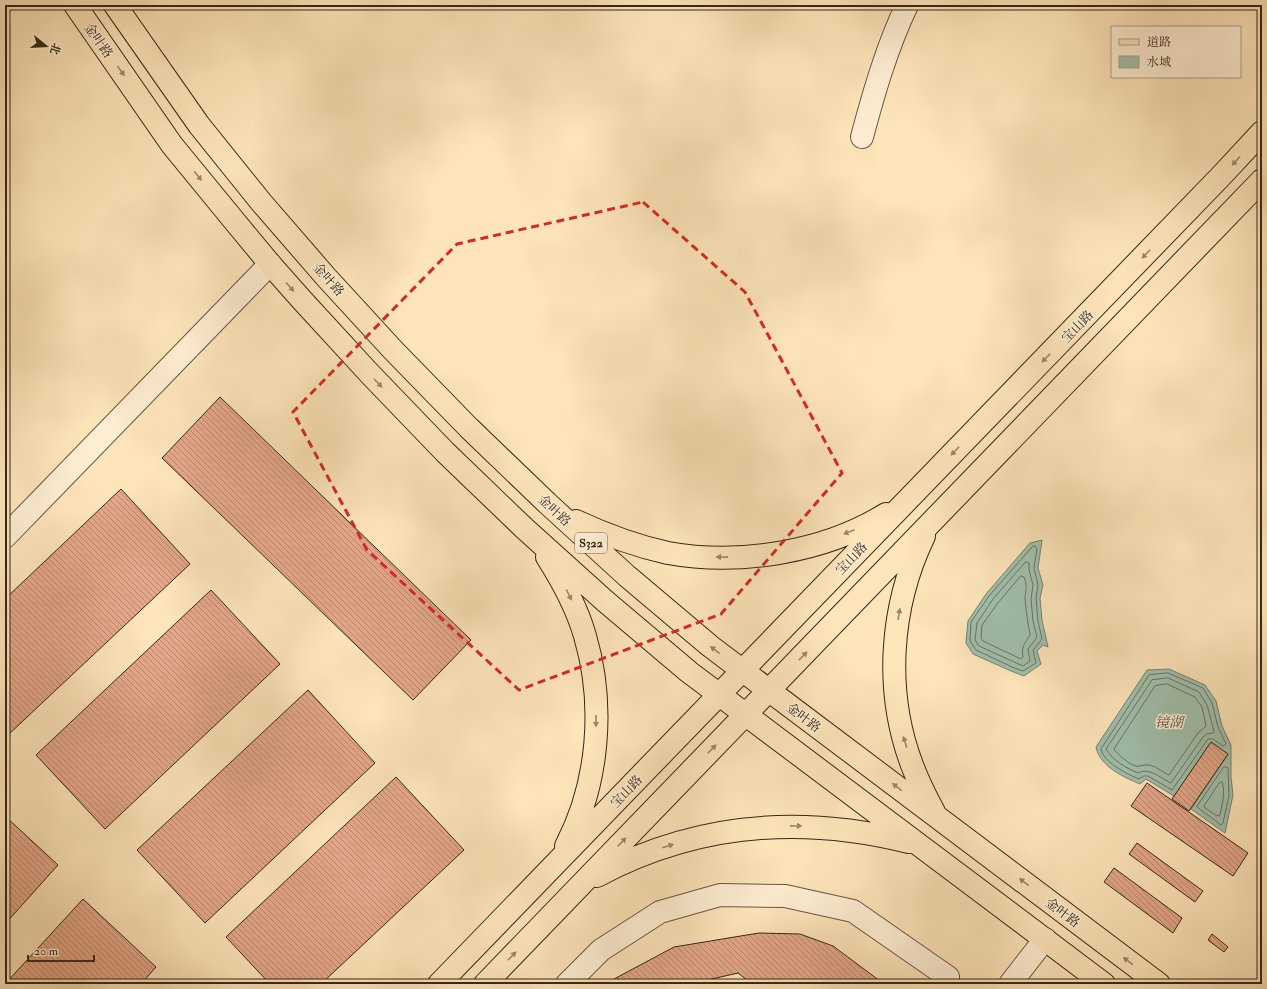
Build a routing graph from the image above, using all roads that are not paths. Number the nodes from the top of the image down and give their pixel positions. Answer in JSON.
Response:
{"nodes":[{"id":1,"x":75,"y":5,"type":"edge"},
{"id":2,"x":115,"y":5,"type":"edge"},
{"id":3,"x":907,"y":5,"type":"edge"},
{"id":4,"x":1262,"y":132,"type":"edge"},
{"id":5,"x":862,"y":137,"type":"dead end"},
{"id":6,"x":1262,"y":180,"type":"edge"},
{"id":7,"x":270,"y":264,"type":"junction"},
{"id":8,"x":907,"y":500,"type":"junction"},
{"id":9,"x":547,"y":503,"type":"junction"},
{"id":10,"x":930,"y":523,"type":"junction"},
{"id":11,"x":524,"y":528,"type":"junction"},
{"id":12,"x":5,"y":536,"type":"edge"},
{"id":13,"x":743,"y":670,"type":"junction"},
{"id":14,"x":769,"y":690,"type":"junction"},
{"id":15,"x":720,"y":695,"type":"junction"},
{"id":16,"x":746,"y":714,"type":"junction"},
{"id":17,"x":937,"y":817,"type":"junction"},
{"id":18,"x":918,"y":844,"type":"junction"},
{"id":19,"x":556,"y":863,"type":"junction"},
{"id":20,"x":582,"y":884,"type":"junction"},
{"id":21,"x":1045,"y":939,"type":"junction"},
{"id":22,"x":948,"y":977,"type":"dead end"},
{"id":23,"x":439,"y":984,"type":"edge"},
{"id":24,"x":485,"y":984,"type":"edge"},
{"id":25,"x":567,"y":984,"type":"edge"},
{"id":26,"x":1010,"y":984,"type":"edge"},
{"id":27,"x":1104,"y":984,"type":"edge"},
{"id":28,"x":1159,"y":984,"type":"edge"}],
"edges":[{"from":1,"to":7,"type":"main road","name":"金叶路","number":"S322","one_way":true},
{"from":2,"to":9,"type":"main road","name":"金叶路","number":"S322"},
{"from":3,"to":5,"type":"street"},
{"from":4,"to":8,"type":"main road","name":"宝山路","one_way":true},
{"from":6,"to":10,"type":"main road"},
{"from":7,"to":11,"type":"main road","name":"金叶路","number":"S322","one_way":true},
{"from":7,"to":12,"type":"street"},
{"from":8,"to":9,"type":"main road","one_way":true},
{"from":8,"to":13,"type":"main road","name":"宝山路"},
{"from":13,"to":9,"type":"main road","name":"金叶路","number":"S322","one_way":true},
{"from":14,"to":10,"type":"main road","one_way":true},
{"from":17,"to":10,"type":"main road","one_way":true},
{"from":11,"to":15,"type":"main road","name":"金叶路","number":"S322"},
{"from":11,"to":19,"type":"main road","one_way":true},
{"from":13,"to":14,"type":"main road","name":"金叶路","number":"S322"},
{"from":13,"to":15,"type":"main road","name":"宝山路"},
{"from":14,"to":16,"type":"main road"},
{"from":17,"to":14,"type":"main road","name":"金叶路","number":"S322","one_way":true},
{"from":15,"to":16,"type":"main road","name":"金叶路","number":"S322"},
{"from":15,"to":19,"type":"main road","name":"宝山路"},
{"from":16,"to":18,"type":"main road","name":"金叶路","number":"S322"},
{"from":20,"to":16,"type":"main road","one_way":true},
{"from":28,"to":17,"type":"main road","name":"金叶路","number":"S322","one_way":true},
{"from":20,"to":18,"type":"main road","one_way":true},
{"from":18,"to":21,"type":"main road","name":"金叶路","number":"S322"},
{"from":19,"to":23,"type":"main road","name":"宝山路"},
{"from":24,"to":20,"type":"main road","one_way":true},
{"from":21,"to":26,"type":"street"},
{"from":21,"to":27,"type":"main road","name":"金叶路","number":"S322"},
{"from":22,"to":25,"type":"street"}]}
